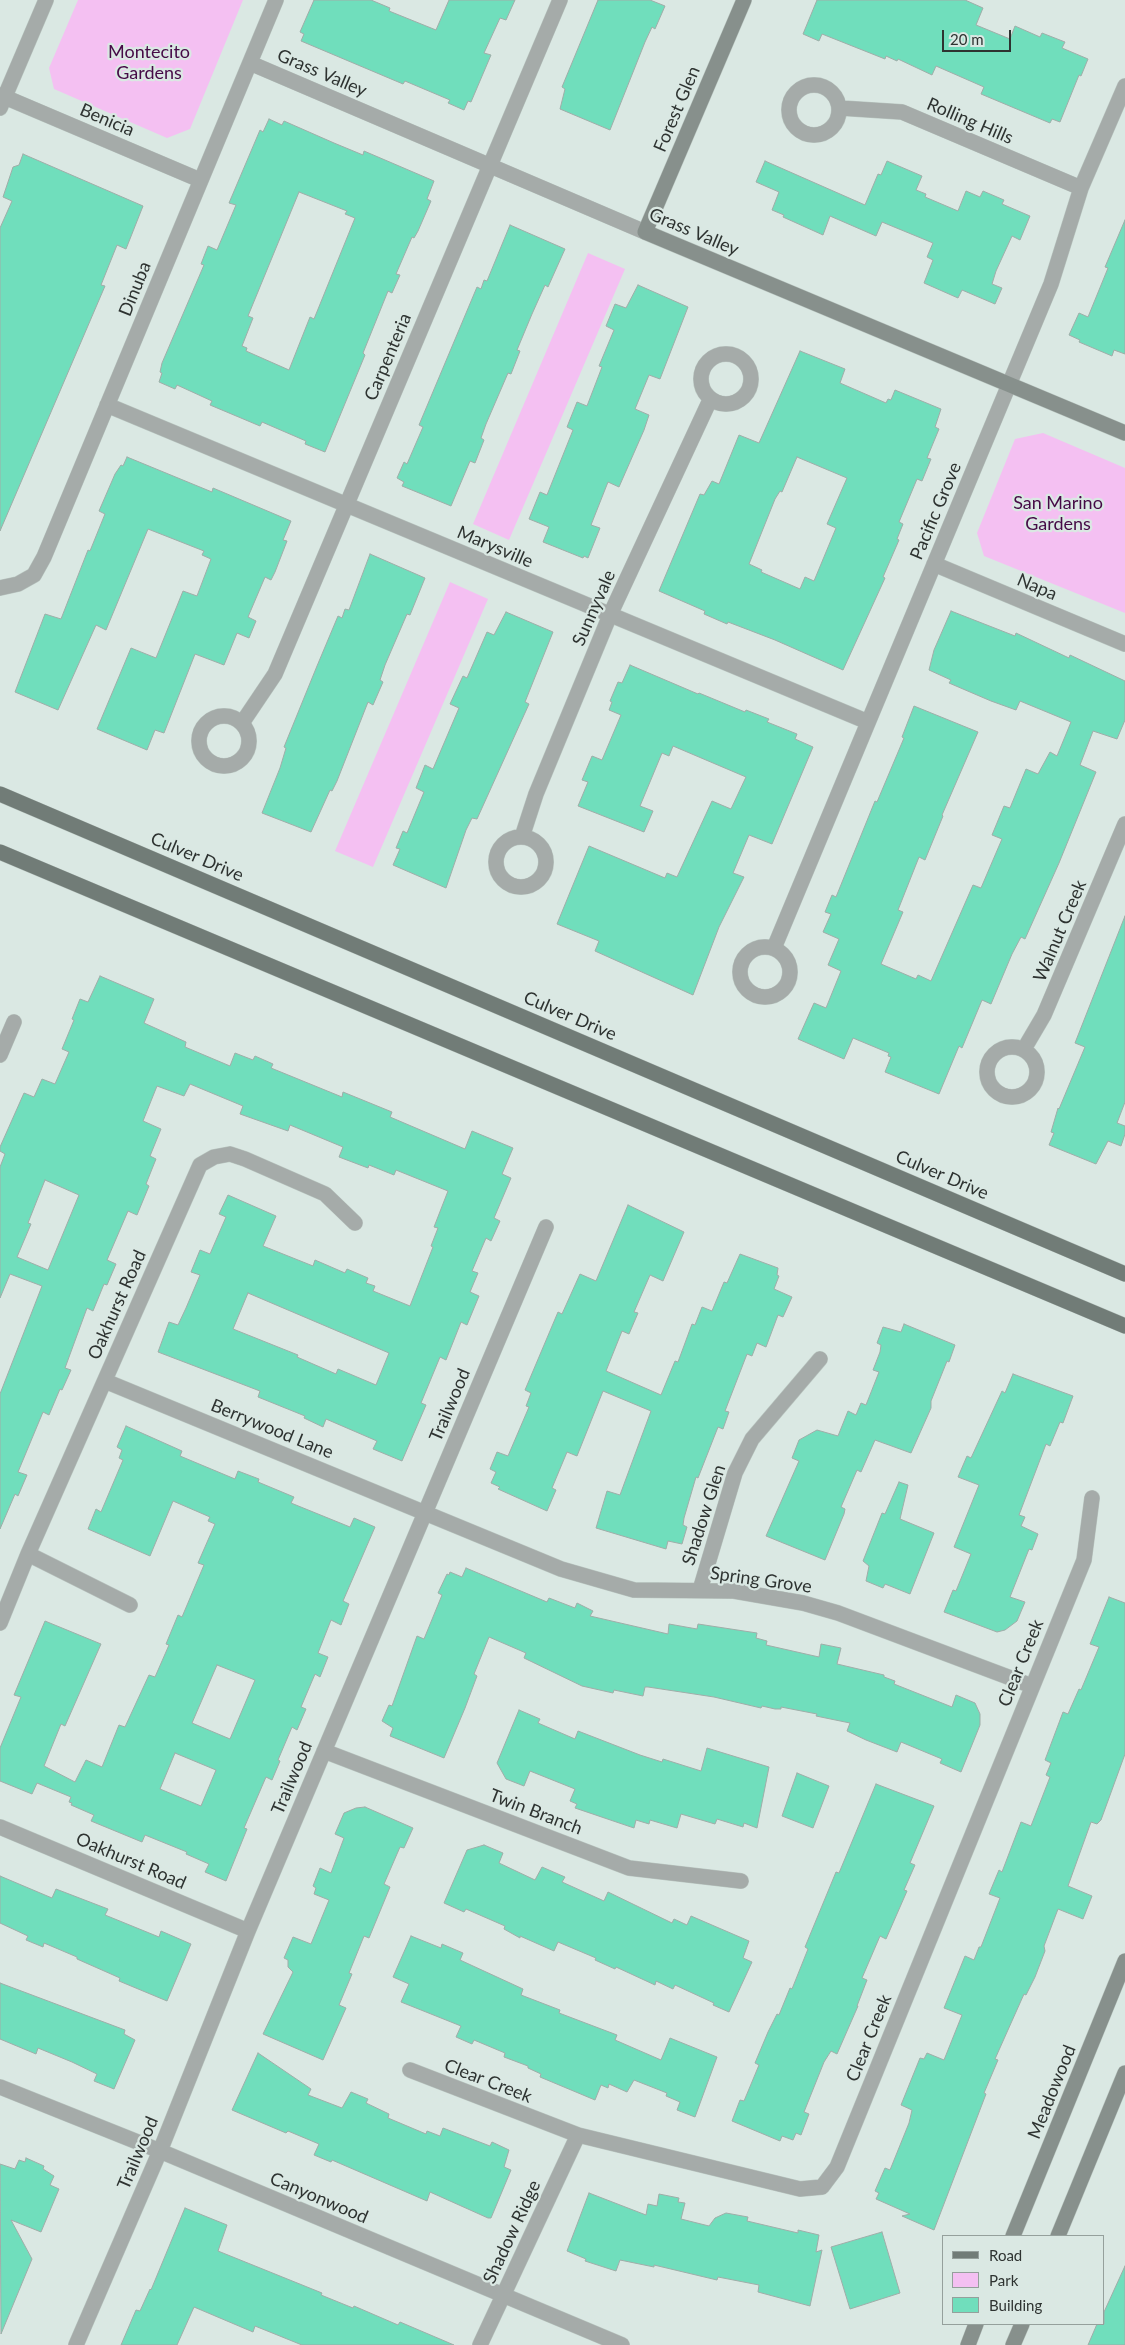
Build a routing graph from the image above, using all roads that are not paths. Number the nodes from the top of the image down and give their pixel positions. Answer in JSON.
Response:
{"nodes":[{"id":1,"x":46,"y":0,"type":"edge"},
{"id":2,"x":276,"y":0,"type":"edge"},
{"id":3,"x":560,"y":0,"type":"edge"},
{"id":4,"x":744,"y":0,"type":"edge"},
{"id":5,"x":250,"y":63,"type":"junction"},
{"id":6,"x":1125,"y":86,"type":"edge"},
{"id":7,"x":2,"y":100,"type":"edge"},
{"id":8,"x":840,"y":108,"type":"dead end"},
{"id":9,"x":490,"y":164,"type":"junction"},
{"id":10,"x":200,"y":180,"type":"junction"},
{"id":11,"x":1081,"y":188,"type":"junction"},
{"id":12,"x":645,"y":232,"type":"junction"},
{"id":13,"x":1010,"y":384,"type":"junction"},
{"id":14,"x":710,"y":400,"type":"dead end"},
{"id":15,"x":107,"y":405,"type":"junction"},
{"id":16,"x":1125,"y":433,"type":"edge"},
{"id":17,"x":346,"y":505,"type":"junction"},
{"id":18,"x":934,"y":564,"type":"junction"},
{"id":19,"x":0,"y":588,"type":"edge"},
{"id":20,"x":610,"y":615,"type":"junction"},
{"id":21,"x":1125,"y":644,"type":"edge"},
{"id":22,"x":868,"y":722,"type":"junction"},
{"id":23,"x":242,"y":723,"type":"dead end"},
{"id":24,"x":0,"y":794,"type":"edge"},
{"id":25,"x":1124,"y":830,"type":"edge"},
{"id":26,"x":522,"y":836,"type":"dead end"},
{"id":27,"x":0,"y":852,"type":"edge"},
{"id":28,"x":774,"y":948,"type":"dead end"},
{"id":29,"x":14,"y":1022,"type":"dead end"},
{"id":30,"x":1024,"y":1049,"type":"dead end"},
{"id":31,"x":0,"y":1055,"type":"edge"},
{"id":32,"x":356,"y":1224,"type":"dead end"},
{"id":33,"x":546,"y":1227,"type":"dead end"},
{"id":34,"x":1125,"y":1274,"type":"edge"},
{"id":35,"x":1125,"y":1326,"type":"edge"},
{"id":36,"x":820,"y":1358,"type":"dead end"},
{"id":37,"x":105,"y":1381,"type":"junction"},
{"id":38,"x":1092,"y":1498,"type":"dead end"},
{"id":39,"x":425,"y":1513,"type":"junction"},
{"id":40,"x":28,"y":1554,"type":"junction"},
{"id":41,"x":700,"y":1590,"type":"junction"},
{"id":42,"x":130,"y":1605,"type":"dead end"},
{"id":43,"x":0,"y":1623,"type":"edge"},
{"id":44,"x":1032,"y":1686,"type":"junction"},
{"id":45,"x":324,"y":1751,"type":"junction"},
{"id":46,"x":0,"y":1827,"type":"edge"},
{"id":47,"x":741,"y":1881,"type":"dead end"},
{"id":48,"x":248,"y":1931,"type":"junction"},
{"id":49,"x":1125,"y":1961,"type":"edge"},
{"id":50,"x":410,"y":2070,"type":"dead end"},
{"id":51,"x":1125,"y":2073,"type":"edge"},
{"id":52,"x":0,"y":2087,"type":"edge"},
{"id":53,"x":578,"y":2135,"type":"junction"},
{"id":54,"x":160,"y":2151,"type":"junction"},
{"id":55,"x":1013,"y":2235,"type":"edge"},
{"id":56,"x":1058,"y":2235,"type":"edge"},
{"id":57,"x":503,"y":2296,"type":"junction"},
{"id":58,"x":976,"y":2325,"type":"edge"},
{"id":59,"x":1022,"y":2325,"type":"edge"},
{"id":60,"x":76,"y":2345,"type":"edge"},
{"id":61,"x":480,"y":2345,"type":"edge"},
{"id":62,"x":622,"y":2345,"type":"edge"},
{"id":63,"x":968,"y":2345,"type":"edge"},
{"id":64,"x":1013,"y":2345,"type":"edge"}],
"edges":[{"from":1,"to":7,"type":"street"},
{"from":2,"to":5,"type":"street","name":"Dinuba"},
{"from":3,"to":9,"type":"street","name":"Carpenteria"},
{"from":4,"to":12,"type":"street","name":"Forest Glen"},
{"from":5,"to":9,"type":"street","name":"Grass Valley"},
{"from":5,"to":10,"type":"street","name":"Dinuba"},
{"from":6,"to":11,"type":"street","name":"Pacific Grove"},
{"from":7,"to":10,"type":"street","name":"Benicia"},
{"from":8,"to":11,"type":"street","name":"Rolling Hills"},
{"from":9,"to":12,"type":"street","name":"Grass Valley"},
{"from":9,"to":17,"type":"street","name":"Carpenteria"},
{"from":10,"to":15,"type":"street","name":"Dinuba"},
{"from":11,"to":13,"type":"street","name":"Pacific Grove"},
{"from":12,"to":13,"type":"street","name":"Grass Valley"},
{"from":13,"to":16,"type":"street","name":"Grass Valley"},
{"from":13,"to":18,"type":"street","name":"Pacific Grove"},
{"from":14,"to":20,"type":"street","name":"Sunnyvale"},
{"from":15,"to":17,"type":"street","name":"Marysville"},
{"from":15,"to":19,"type":"street","name":"Dinuba"},
{"from":17,"to":20,"type":"street","name":"Marysville"},
{"from":17,"to":23,"type":"street","name":"Carpenteria"},
{"from":18,"to":21,"type":"street","name":"Napa"},
{"from":18,"to":22,"type":"street","name":"Pacific Grove"},
{"from":20,"to":22,"type":"street","name":"Marysville"},
{"from":20,"to":26,"type":"street","name":"Sunnyvale"},
{"from":22,"to":28,"type":"street","name":"Pacific Grove"},
{"from":24,"to":34,"type":"main road","name":"Culver Drive"},
{"from":25,"to":30,"type":"street","name":"Walnut Creek"},
{"from":27,"to":35,"type":"main road"},
{"from":29,"to":31,"type":"street"},
{"from":32,"to":37,"type":"street","name":"Oakhurst Road"},
{"from":33,"to":39,"type":"street","name":"Trailwood"},
{"from":36,"to":41,"type":"street","name":"Shadow Glen"},
{"from":37,"to":39,"type":"street","name":"Berrywood Lane"},
{"from":37,"to":40,"type":"street","name":"Oakhurst Road"},
{"from":38,"to":44,"type":"street","name":"Clear Creek"},
{"from":39,"to":41,"type":"street","name":"Spring Grove"},
{"from":39,"to":45,"type":"street","name":"Trailwood"},
{"from":40,"to":42,"type":"street"},
{"from":40,"to":43,"type":"street","name":"Oakhurst Road"},
{"from":41,"to":44,"type":"street","name":"Spring Grove"},
{"from":44,"to":53,"type":"street","name":"Clear Creek"},
{"from":45,"to":47,"type":"street","name":"Twin Branch"},
{"from":45,"to":48,"type":"street","name":"Trailwood"},
{"from":46,"to":48,"type":"street","name":"Oakhurst Road"},
{"from":48,"to":54,"type":"street","name":"Trailwood"},
{"from":49,"to":55,"type":"street","name":"Meadowood"},
{"from":50,"to":53,"type":"street","name":"Clear Creek"},
{"from":51,"to":56,"type":"street"},
{"from":52,"to":54,"type":"street","name":"Canyonwood"},
{"from":53,"to":57,"type":"street","name":"Shadow Ridge"},
{"from":54,"to":57,"type":"street","name":"Canyonwood"},
{"from":54,"to":60,"type":"street","name":"Trailwood"},
{"from":57,"to":61,"type":"street","name":"Shadow Ridge"},
{"from":57,"to":62,"type":"street","name":"Canyonwood"},
{"from":58,"to":63,"type":"street"},
{"from":59,"to":64,"type":"street"}]}
